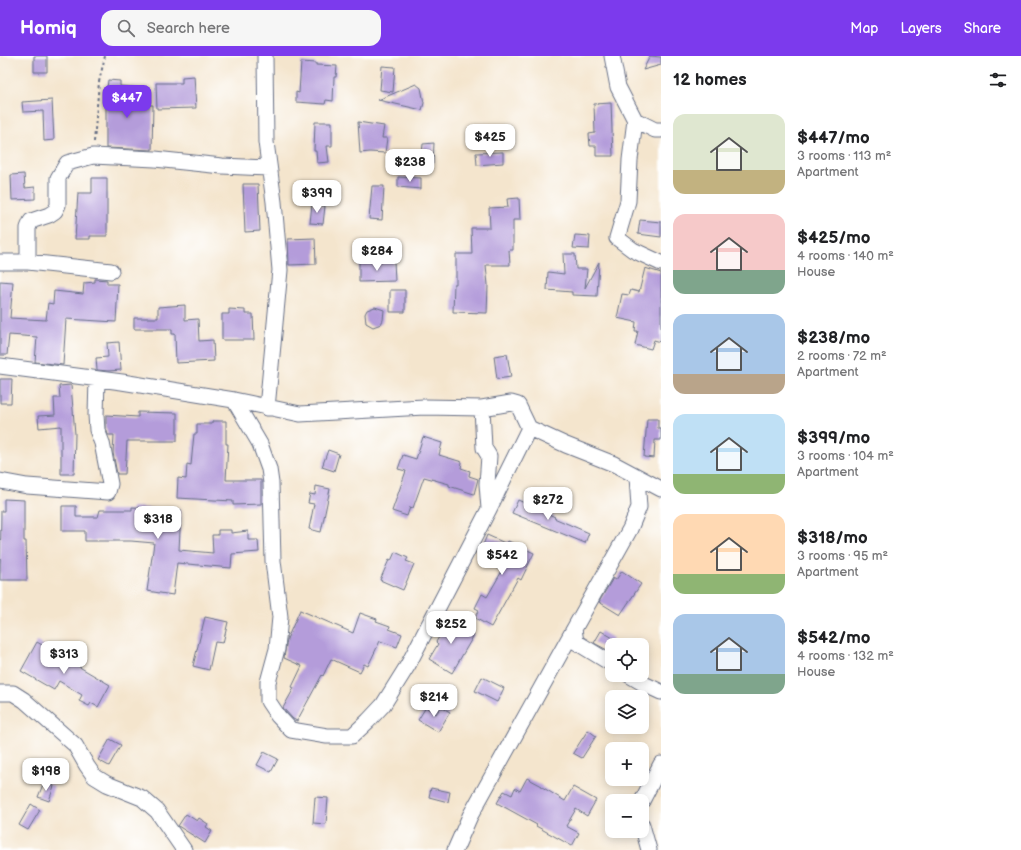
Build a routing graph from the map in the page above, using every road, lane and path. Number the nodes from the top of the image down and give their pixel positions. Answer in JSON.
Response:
{"nodes":[{"id":1,"x":105,"y":56,"type":"edge"},
{"id":2,"x":265,"y":56,"type":"edge"},
{"id":3,"x":612,"y":56,"type":"edge"},
{"id":4,"x":635,"y":120,"type":"junction"},
{"id":5,"x":661,"y":130,"type":"edge"},
{"id":6,"x":93,"y":156,"type":"junction"},
{"id":7,"x":269,"y":168,"type":"junction"},
{"id":8,"x":0,"y":262,"type":"edge"},
{"id":9,"x":28,"y":262,"type":"junction"},
{"id":10,"x":661,"y":263,"type":"edge"},
{"id":11,"x":112,"y":272,"type":"dead end"},
{"id":12,"x":0,"y":366,"type":"edge"},
{"id":13,"x":97,"y":379,"type":"junction"},
{"id":14,"x":234,"y":400,"type":"junction"},
{"id":15,"x":266,"y":408,"type":"junction"},
{"id":16,"x":482,"y":408,"type":"junction"},
{"id":17,"x":529,"y":428,"type":"junction"},
{"id":18,"x":637,"y":477,"type":"junction"},
{"id":19,"x":0,"y":481,"type":"edge"},
{"id":20,"x":661,"y":489,"type":"edge"},
{"id":21,"x":489,"y":509,"type":"junction"},
{"id":22,"x":574,"y":629,"type":"junction"},
{"id":23,"x":605,"y":660,"type":"edge"},
{"id":24,"x":640,"y":682,"type":"edge"},
{"id":25,"x":661,"y":692,"type":"edge"},
{"id":26,"x":0,"y":694,"type":"edge"},
{"id":27,"x":661,"y":764,"type":"edge"},
{"id":28,"x":646,"y":794,"type":"edge"},
{"id":29,"x":646,"y":838,"type":"edge"},
{"id":30,"x":184,"y":850,"type":"edge"},
{"id":31,"x":455,"y":850,"type":"edge"},
{"id":32,"x":649,"y":850,"type":"edge"}],
"edges":[{"from":1,"to":6,"type":"path"},
{"from":2,"to":7,"type":"street"},
{"from":3,"to":4,"type":"street"},
{"from":4,"to":5,"type":"street"},
{"from":4,"to":10,"type":"street"},
{"from":6,"to":7,"type":"street"},
{"from":6,"to":9,"type":"street"},
{"from":7,"to":15,"type":"street"},
{"from":8,"to":9,"type":"street"},
{"from":9,"to":11,"type":"street"},
{"from":12,"to":13,"type":"street"},
{"from":13,"to":14,"type":"street"},
{"from":13,"to":19,"type":"street"},
{"from":14,"to":15,"type":"street"},
{"from":14,"to":21,"type":"street"},
{"from":15,"to":16,"type":"street"},
{"from":16,"to":17,"type":"street"},
{"from":16,"to":21,"type":"street"},
{"from":17,"to":18,"type":"street"},
{"from":17,"to":21,"type":"street"},
{"from":18,"to":20,"type":"street"},
{"from":18,"to":22,"type":"street"},
{"from":22,"to":23,"type":"street"},
{"from":22,"to":31,"type":"street"},
{"from":24,"to":25,"type":"street"},
{"from":26,"to":30,"type":"street"},
{"from":27,"to":28,"type":"street"},
{"from":29,"to":32,"type":"street"}]}
